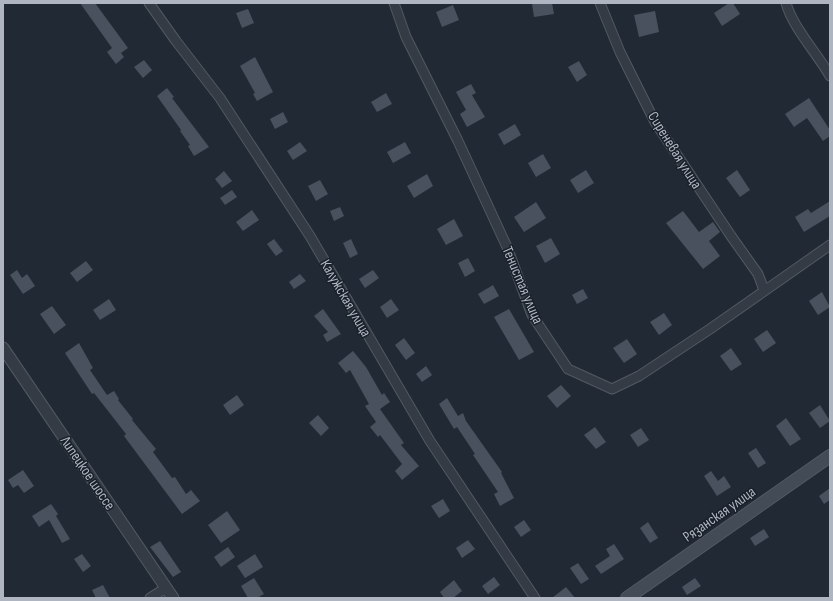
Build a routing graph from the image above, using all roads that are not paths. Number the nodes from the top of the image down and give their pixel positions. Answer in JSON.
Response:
{"nodes":[{"id":1,"x":149,"y":3,"type":"edge"},
{"id":2,"x":394,"y":3,"type":"edge"},
{"id":3,"x":600,"y":3,"type":"edge"},
{"id":4,"x":786,"y":3,"type":"edge"},
{"id":5,"x":830,"y":76,"type":"edge"},
{"id":6,"x":830,"y":245,"type":"edge"},
{"id":7,"x":764,"y":290,"type":"junction"},
{"id":8,"x":3,"y":348,"type":"edge"},
{"id":9,"x":830,"y":456,"type":"edge"},
{"id":10,"x":166,"y":588,"type":"junction"},
{"id":11,"x":150,"y":598,"type":"edge"},
{"id":12,"x":173,"y":598,"type":"edge"},
{"id":13,"x":535,"y":598,"type":"edge"},
{"id":14,"x":627,"y":598,"type":"edge"}],
"edges":[{"from":1,"to":13,"type":"street","name":"Калужская улица"},
{"from":2,"to":7,"type":"street","name":"Тенистая улица"},
{"from":3,"to":7,"type":"street","name":"Сиреневая улица"},
{"from":4,"to":5,"type":"street"},
{"from":6,"to":7,"type":"street","name":"Тенистая улица"},
{"from":8,"to":10,"type":"street","name":"Липецкое шоссе"},
{"from":9,"to":14,"type":"main road","name":"Рязанская улица"},
{"from":10,"to":11,"type":"street"},
{"from":10,"to":12,"type":"street","name":"Липецкое шоссе"}]}
